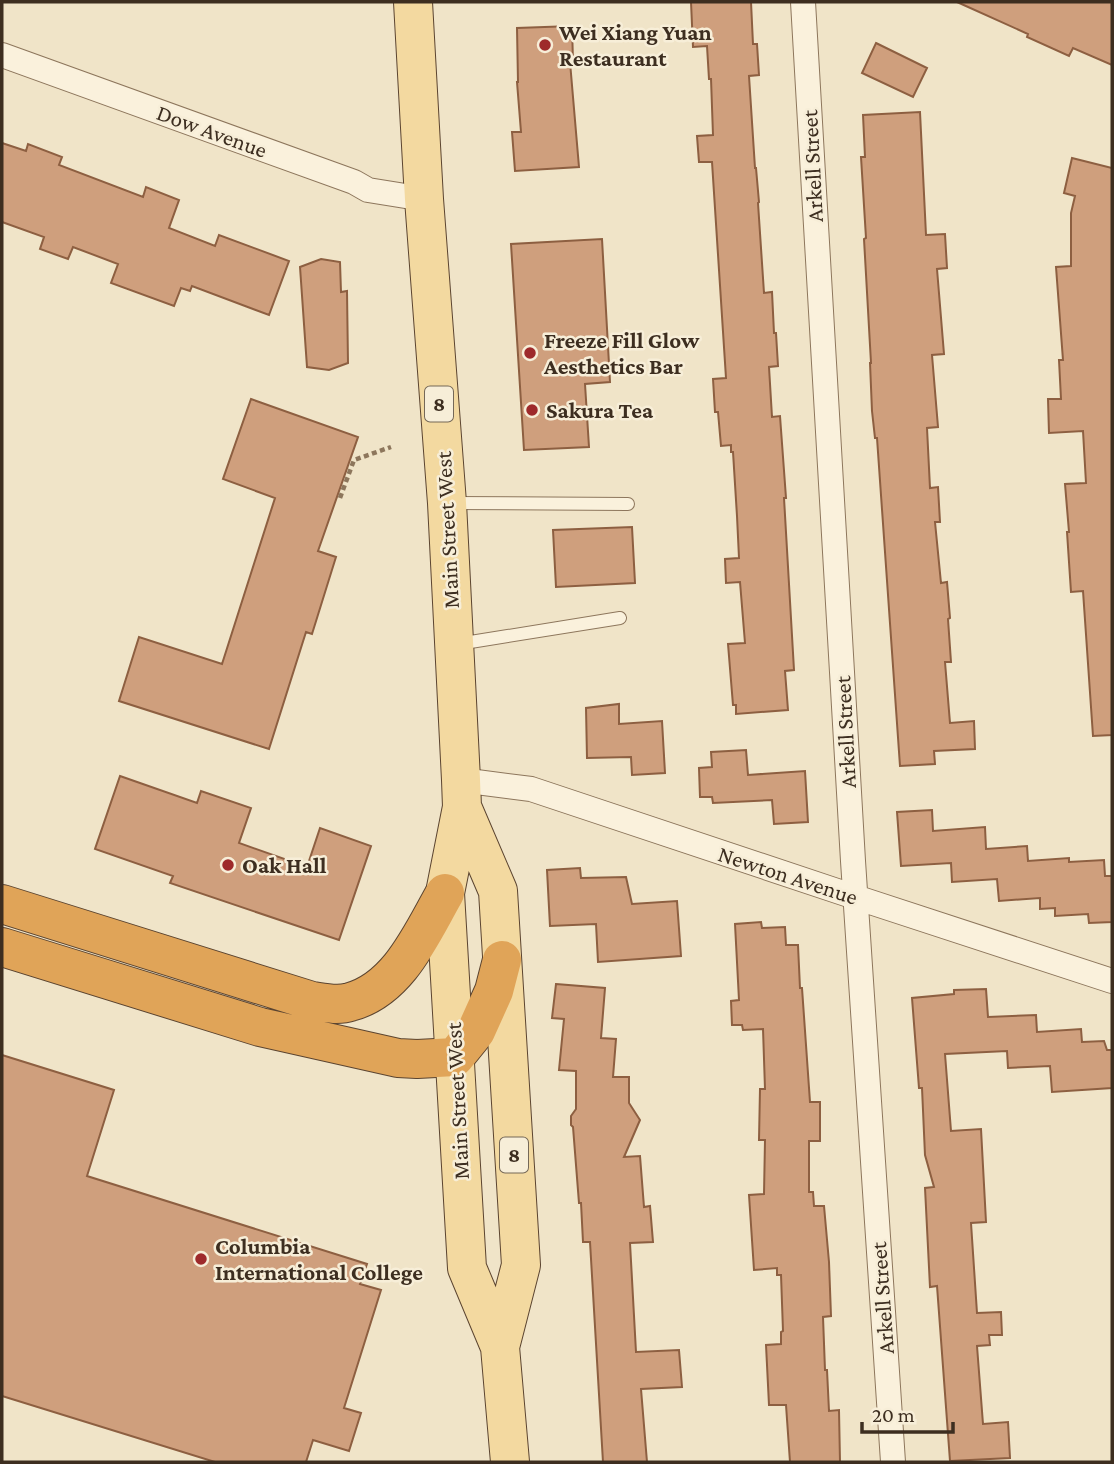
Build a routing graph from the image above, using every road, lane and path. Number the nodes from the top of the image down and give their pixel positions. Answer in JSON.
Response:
{"nodes":[{"id":1,"x":412,"y":2,"type":"edge"},
{"id":2,"x":803,"y":2,"type":"edge"},
{"id":3,"x":2,"y":55,"type":"edge"},
{"id":4,"x":425,"y":199,"type":"junction"},
{"id":5,"x":391,"y":447,"type":"dead end"},
{"id":6,"x":340,"y":498,"type":"dead end"},
{"id":7,"x":447,"y":503,"type":"junction"},
{"id":8,"x":628,"y":504,"type":"dead end"},
{"id":9,"x":620,"y":618,"type":"dead end"},
{"id":10,"x":454,"y":645,"type":"junction"},
{"id":11,"x":462,"y":794,"type":"junction"},
{"id":12,"x":445,"y":893,"type":"junction"},
{"id":13,"x":855,"y":897,"type":"junction"},
{"id":14,"x":2,"y":904,"type":"edge"},
{"id":15,"x":2,"y":947,"type":"edge"},
{"id":16,"x":502,"y":960,"type":"junction"},
{"id":17,"x":1112,"y":981,"type":"edge"},
{"id":18,"x":455,"y":1057,"type":"junction"},
{"id":19,"x":500,"y":1347,"type":"junction"},
{"id":20,"x":510,"y":1462,"type":"edge"},
{"id":21,"x":893,"y":1462,"type":"edge"}],
"edges":[{"from":1,"to":4,"type":"main road","name":"Main Street West","number":"8"},
{"from":2,"to":13,"type":"street","name":"Arkell Street"},
{"from":3,"to":4,"type":"street","name":"Dow Avenue"},
{"from":4,"to":7,"type":"main road","name":"Main Street West","number":"8"},
{"from":5,"to":6,"type":"path"},
{"from":7,"to":8,"type":"lane"},
{"from":7,"to":10,"type":"main road","name":"Main Street West","number":"8"},
{"from":9,"to":10,"type":"lane"},
{"from":10,"to":11,"type":"main road","name":"Main Street West","number":"8"},
{"from":11,"to":12,"type":"main road","name":"Main Street West","number":"8"},
{"from":11,"to":13,"type":"street","name":"Newton Avenue"},
{"from":11,"to":16,"type":"main road","name":"Main Street West","number":"8"},
{"from":12,"to":14,"type":"highway"},
{"from":12,"to":18,"type":"main road","name":"Main Street West","number":"8"},
{"from":13,"to":17,"type":"street","name":"Newton Avenue"},
{"from":13,"to":21,"type":"street","name":"Arkell Street"},
{"from":15,"to":18,"type":"highway"},
{"from":16,"to":18,"type":"highway"},
{"from":16,"to":19,"type":"main road","name":"Main Street West","number":"8"},
{"from":18,"to":19,"type":"main road","name":"Main Street West","number":"8"},
{"from":19,"to":20,"type":"main road","name":"Main Street West","number":"8"}]}
